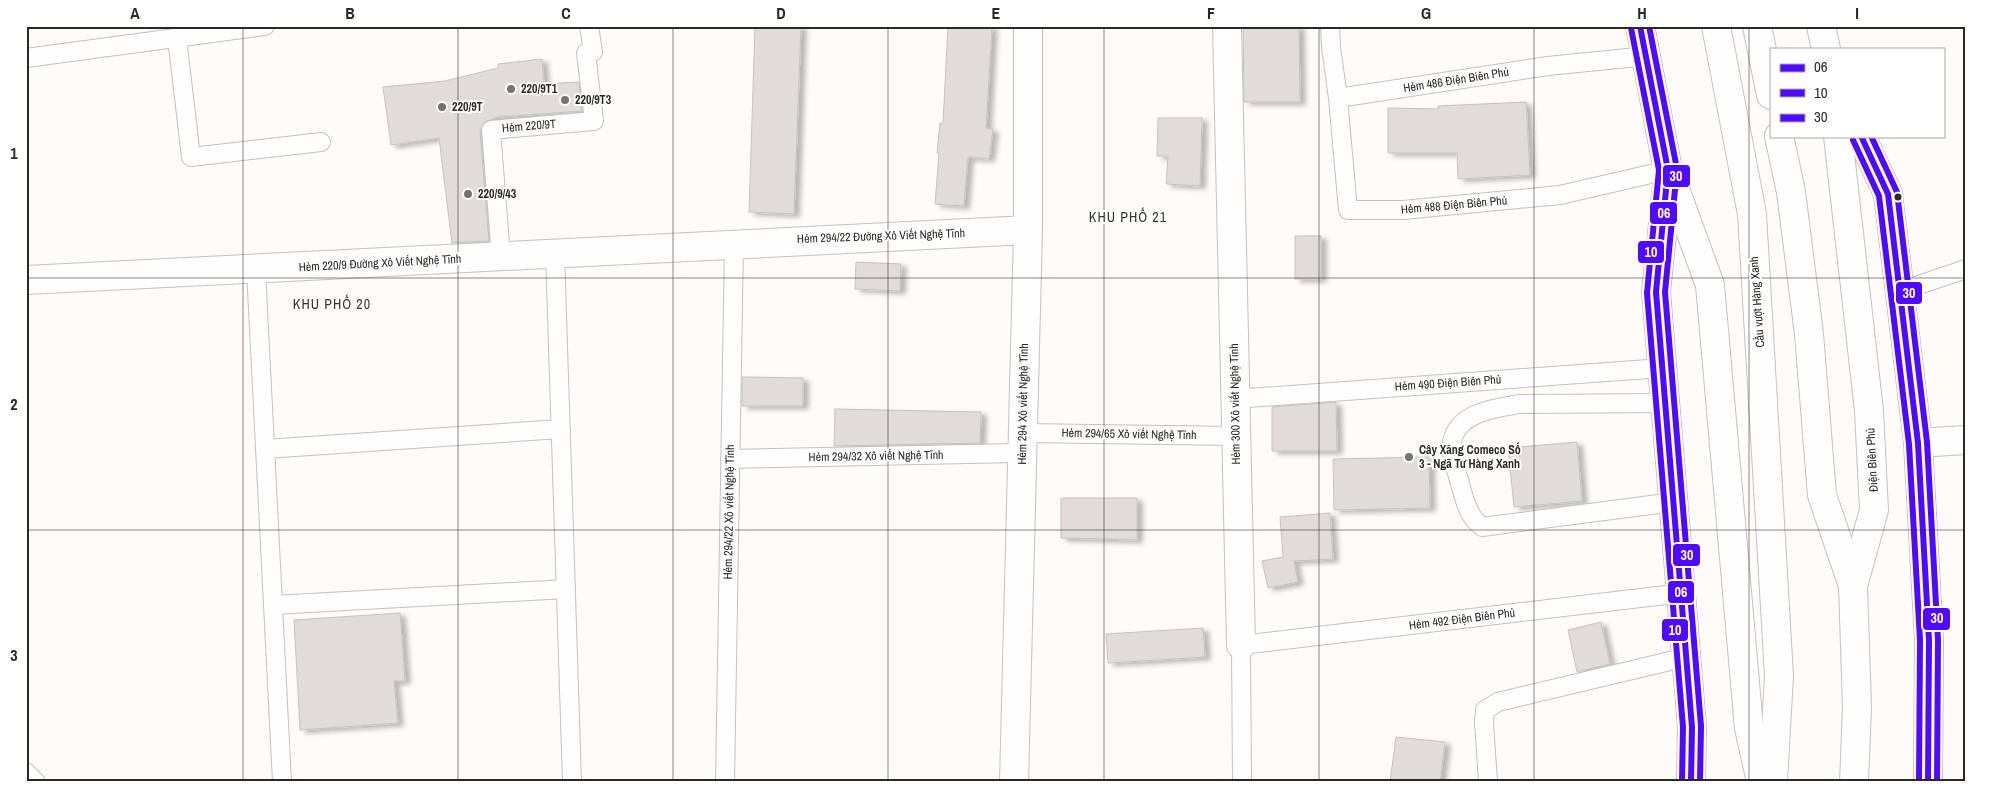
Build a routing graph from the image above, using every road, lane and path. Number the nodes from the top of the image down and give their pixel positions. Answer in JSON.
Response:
{"nodes":[{"id":1,"x":265,"y":26,"type":"edge"},
{"id":2,"x":589,"y":26,"type":"edge"},
{"id":3,"x":1028,"y":26,"type":"edge"},
{"id":4,"x":1227,"y":26,"type":"edge"},
{"id":5,"x":1330,"y":26,"type":"edge"},
{"id":6,"x":1640,"y":26,"type":"edge"},
{"id":7,"x":1716,"y":26,"type":"edge"},
{"id":8,"x":1757,"y":26,"type":"edge"},
{"id":9,"x":1821,"y":26,"type":"edge"},
{"id":10,"x":177,"y":38,"type":"junction"},
{"id":11,"x":1826,"y":48,"type":"edge"},
{"id":12,"x":1647,"y":56,"type":"junction"},
{"id":13,"x":26,"y":58,"type":"edge"},
{"id":14,"x":1770,"y":89,"type":"edge"},
{"id":15,"x":1338,"y":98,"type":"junction"},
{"id":16,"x":1779,"y":138,"type":"edge"},
{"id":17,"x":1838,"y":138,"type":"edge"},
{"id":18,"x":1862,"y":138,"type":"edge"},
{"id":19,"x":321,"y":142,"type":"dead end"},
{"id":20,"x":1668,"y":170,"type":"junction"},
{"id":21,"x":1028,"y":230,"type":"junction"},
{"id":22,"x":734,"y":243,"type":"junction"},
{"id":23,"x":555,"y":253,"type":"junction"},
{"id":24,"x":501,"y":256,"type":"junction"},
{"id":25,"x":1966,"y":269,"type":"edge"},
{"id":26,"x":256,"y":270,"type":"junction"},
{"id":27,"x":26,"y":280,"type":"edge"},
{"id":28,"x":1901,"y":291,"type":"junction"},
{"id":29,"x":1662,"y":368,"type":"junction"},
{"id":30,"x":1235,"y":399,"type":"junction"},
{"id":31,"x":1665,"y":403,"type":"junction"},
{"id":32,"x":561,"y":428,"type":"junction"},
{"id":33,"x":1236,"y":436,"type":"junction"},
{"id":34,"x":1966,"y":440,"type":"edge"},
{"id":35,"x":1023,"y":443,"type":"junction"},
{"id":36,"x":1918,"y":443,"type":"junction"},
{"id":37,"x":265,"y":449,"type":"junction"},
{"id":38,"x":730,"y":459,"type":"junction"},
{"id":39,"x":1674,"y":502,"type":"junction"},
{"id":40,"x":1853,"y":586,"type":"junction"},
{"id":41,"x":566,"y":589,"type":"junction"},
{"id":42,"x":1683,"y":593,"type":"junction"},
{"id":43,"x":273,"y":605,"type":"junction"},
{"id":44,"x":1241,"y":645,"type":"junction"},
{"id":45,"x":1687,"y":657,"type":"junction"},
{"id":46,"x":26,"y":772,"type":"edge"},
{"id":47,"x":36,"y":782,"type":"edge"},
{"id":48,"x":282,"y":782,"type":"edge"},
{"id":49,"x":572,"y":782,"type":"edge"},
{"id":50,"x":725,"y":782,"type":"edge"},
{"id":51,"x":1014,"y":782,"type":"edge"},
{"id":52,"x":1242,"y":782,"type":"edge"},
{"id":53,"x":1488,"y":782,"type":"edge"},
{"id":54,"x":1691,"y":782,"type":"edge"},
{"id":55,"x":1761,"y":782,"type":"edge"},
{"id":56,"x":1773,"y":782,"type":"edge"},
{"id":57,"x":1854,"y":782,"type":"edge"},
{"id":58,"x":1928,"y":782,"type":"edge"}],
"edges":[{"from":1,"to":10,"type":"lane"},
{"from":2,"to":24,"type":"lane","name":"Hẻm 220/9T"},
{"from":3,"to":21,"type":"main road","name":"Hẻm 294 Xô viết Nghệ Tĩnh"},
{"from":4,"to":30,"type":"main road","name":"Hẻm 300 Xô viết Nghệ Tĩnh"},
{"from":5,"to":15,"type":"lane"},
{"from":6,"to":12,"type":"main road"},
{"from":7,"to":56,"type":"main road","name":"Cầu vượt Hàng Xanh"},
{"from":8,"to":14,"type":"main road"},
{"from":9,"to":11,"type":"main road"},
{"from":10,"to":13,"type":"lane"},
{"from":10,"to":19,"type":"lane"},
{"from":12,"to":15,"type":"lane","name":"Hẻm 486 Điện Biên Phủ"},
{"from":12,"to":20,"type":"main road"},
{"from":15,"to":20,"type":"lane","name":"Hẻm 488 Điện Biên Phủ"},
{"from":16,"to":40,"type":"main road"},
{"from":17,"to":40,"type":"main road","name":"Điện Biên Phủ"},
{"from":18,"to":28,"type":"main road"},
{"from":20,"to":29,"type":"main road"},
{"from":20,"to":55,"type":"main road"},
{"from":21,"to":22,"type":"main road","name":"Hẻm 294/22 Đường Xô Viết Nghệ Tĩnh"},
{"from":21,"to":35,"type":"main road","name":"Hẻm 294 Xô viết Nghệ Tĩnh"},
{"from":22,"to":23,"type":"main road","name":"Hẻm 220/9 Đường Xô Viết Nghệ Tĩnh"},
{"from":22,"to":38,"type":"lane","name":"Hẻm 294/22 Xô viết Nghệ Tĩnh"},
{"from":23,"to":24,"type":"main road","name":"Hẻm 220/9 Đường Xô Viết Nghệ Tĩnh"},
{"from":23,"to":32,"type":"lane"},
{"from":24,"to":26,"type":"main road","name":"Hẻm 220/9 Đường Xô Viết Nghệ Tĩnh"},
{"from":25,"to":28,"type":"lane"},
{"from":26,"to":27,"type":"main road","name":"Hẻm 220/9 Đường Xô Viết Nghệ Tĩnh"},
{"from":26,"to":37,"type":"lane"},
{"from":28,"to":36,"type":"main road"},
{"from":29,"to":30,"type":"lane","name":"Hẻm 490 Điện Biên Phủ"},
{"from":29,"to":31,"type":"main road"},
{"from":30,"to":33,"type":"main road","name":"Hẻm 300 Xô viết Nghệ Tĩnh"},
{"from":31,"to":39,"type":"main road"},
{"from":31,"to":39,"type":"lane"},
{"from":32,"to":37,"type":"lane"},
{"from":32,"to":41,"type":"lane"},
{"from":33,"to":35,"type":"lane","name":"Hẻm 294/65 Xô viết Nghệ Tĩnh"},
{"from":33,"to":44,"type":"main road","name":"Hẻm 300 Xô viết Nghệ Tĩnh"},
{"from":34,"to":36,"type":"main road"},
{"from":35,"to":38,"type":"lane","name":"Hẻm 294/32 Xô viết Nghệ Tĩnh"},
{"from":35,"to":51,"type":"main road","name":"Hẻm 294 Xô viết Nghệ Tĩnh"},
{"from":36,"to":58,"type":"main road"},
{"from":37,"to":43,"type":"lane"},
{"from":38,"to":50,"type":"lane","name":"Hẻm 294/22 Xô viết Nghệ Tĩnh"},
{"from":39,"to":42,"type":"main road"},
{"from":40,"to":57,"type":"main road","name":"Điện Biên Phủ"},
{"from":41,"to":43,"type":"lane"},
{"from":41,"to":49,"type":"lane"},
{"from":42,"to":44,"type":"lane","name":"Hẻm 492 Điện Biên Phủ"},
{"from":42,"to":45,"type":"main road"},
{"from":43,"to":48,"type":"lane"},
{"from":44,"to":52,"type":"lane","name":"Hẻm 300 Xô viết Nghệ Tĩnh"},
{"from":45,"to":53,"type":"lane"},
{"from":45,"to":54,"type":"main road"},
{"from":46,"to":47,"type":"lane"}]}
